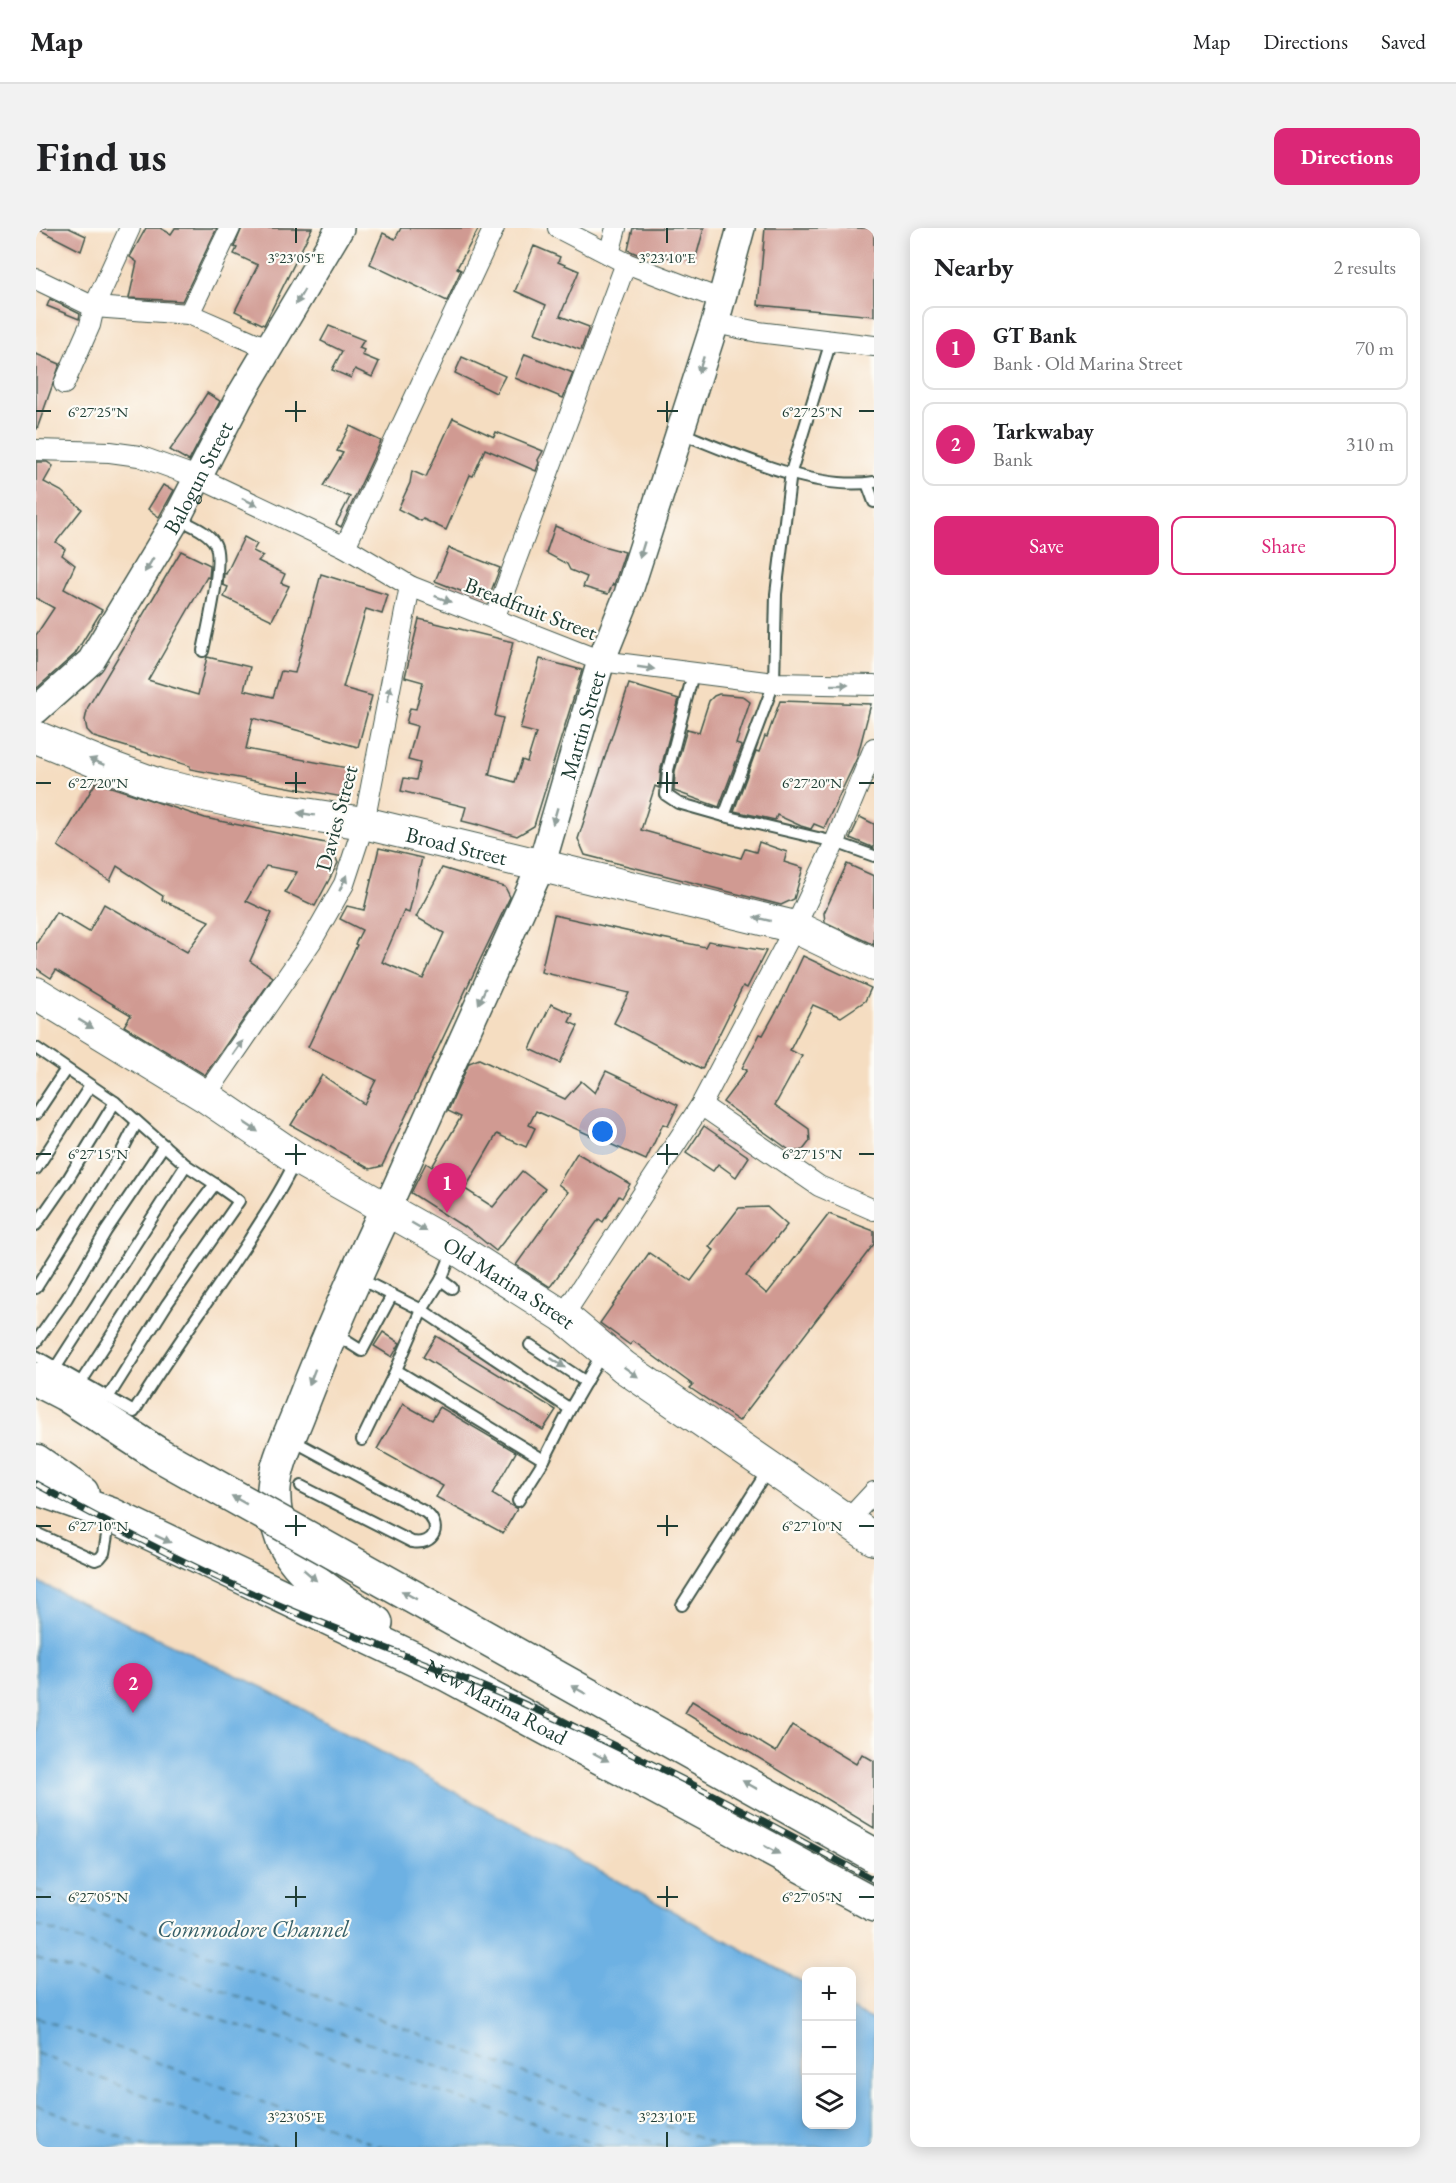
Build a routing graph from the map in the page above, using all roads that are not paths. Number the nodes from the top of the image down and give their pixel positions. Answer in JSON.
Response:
{"nodes":[{"id":1,"x":130,"y":228,"type":"edge"},
{"id":2,"x":230,"y":228,"type":"edge"},
{"id":3,"x":340,"y":228,"type":"edge"},
{"id":4,"x":494,"y":228,"type":"edge"},
{"id":5,"x":558,"y":228,"type":"edge"},
{"id":6,"x":616,"y":228,"type":"edge"},
{"id":7,"x":741,"y":228,"type":"edge"},
{"id":8,"x":617,"y":259,"type":"junction"},
{"id":9,"x":36,"y":279,"type":"edge"},
{"id":10,"x":94,"y":307,"type":"junction"},
{"id":11,"x":718,"y":311,"type":"junction"},
{"id":12,"x":189,"y":314,"type":"junction"},
{"id":13,"x":831,"y":341,"type":"junction"},
{"id":14,"x":874,"y":346,"type":"edge"},
{"id":15,"x":269,"y":349,"type":"junction"},
{"id":16,"x":64,"y":384,"type":"dead end"},
{"id":17,"x":679,"y":432,"type":"junction"},
{"id":18,"x":36,"y":450,"type":"edge"},
{"id":19,"x":791,"y":472,"type":"junction"},
{"id":20,"x":197,"y":477,"type":"junction"},
{"id":21,"x":871,"y":483,"type":"edge"},
{"id":22,"x":874,"y":502,"type":"edge"},
{"id":23,"x":177,"y":518,"type":"junction"},
{"id":24,"x":345,"y":547,"type":"junction"},
{"id":25,"x":410,"y":586,"type":"junction"},
{"id":26,"x":494,"y":619,"type":"junction"},
{"id":27,"x":203,"y":651,"type":"dead end"},
{"id":28,"x":601,"y":661,"type":"junction"},
{"id":29,"x":693,"y":674,"type":"junction"},
{"id":30,"x":774,"y":684,"type":"junction"},
{"id":31,"x":874,"y":685,"type":"edge"},
{"id":32,"x":36,"y":710,"type":"edge"},
{"id":33,"x":36,"y":737,"type":"edge"},
{"id":34,"x":874,"y":748,"type":"edge"},
{"id":35,"x":724,"y":816,"type":"junction"},
{"id":36,"x":364,"y":823,"type":"junction"},
{"id":37,"x":835,"y":842,"type":"junction"},
{"id":38,"x":874,"y":856,"type":"edge"},
{"id":39,"x":541,"y":866,"type":"junction"},
{"id":40,"x":795,"y":927,"type":"junction"},
{"id":41,"x":874,"y":964,"type":"edge"},
{"id":42,"x":36,"y":993,"type":"edge"},
{"id":43,"x":37,"y":1051,"type":"edge"},
{"id":44,"x":66,"y":1069,"type":"junction"},
{"id":45,"x":90,"y":1086,"type":"junction"},
{"id":46,"x":205,"y":1096,"type":"junction"},
{"id":47,"x":115,"y":1102,"type":"junction"},
{"id":48,"x":700,"y":1105,"type":"junction"},
{"id":49,"x":36,"y":1114,"type":"edge"},
{"id":50,"x":137,"y":1122,"type":"junction"},
{"id":51,"x":164,"y":1145,"type":"junction"},
{"id":52,"x":296,"y":1158,"type":"junction"},
{"id":53,"x":186,"y":1165,"type":"junction"},
{"id":54,"x":36,"y":1169,"type":"edge"},
{"id":55,"x":215,"y":1184,"type":"junction"},
{"id":56,"x":387,"y":1208,"type":"junction"},
{"id":57,"x":874,"y":1210,"type":"edge"},
{"id":58,"x":36,"y":1225,"type":"edge"},
{"id":59,"x":454,"y":1247,"type":"junction"},
{"id":60,"x":355,"y":1277,"type":"junction"},
{"id":61,"x":441,"y":1280,"type":"junction"},
{"id":62,"x":36,"y":1288,"type":"edge"},
{"id":63,"x":452,"y":1288,"type":"dead end"},
{"id":64,"x":392,"y":1295,"type":"junction"},
{"id":65,"x":422,"y":1310,"type":"junction"},
{"id":66,"x":562,"y":1316,"type":"junction"},
{"id":67,"x":331,"y":1331,"type":"junction"},
{"id":68,"x":36,"y":1342,"type":"edge"},
{"id":69,"x":530,"y":1344,"type":"dead end"},
{"id":70,"x":604,"y":1351,"type":"junction"},
{"id":71,"x":36,"y":1356,"type":"edge"},
{"id":72,"x":396,"y":1370,"type":"junction"},
{"id":73,"x":46,"y":1373,"type":"edge"},
{"id":74,"x":81,"y":1382,"type":"junction"},
{"id":75,"x":586,"y":1382,"type":"junction"},
{"id":76,"x":109,"y":1396,"type":"junction"},
{"id":77,"x":36,"y":1398,"type":"edge"},
{"id":78,"x":570,"y":1409,"type":"junction"},
{"id":79,"x":289,"y":1439,"type":"junction"},
{"id":80,"x":362,"y":1440,"type":"dead end"},
{"id":81,"x":158,"y":1454,"type":"junction"},
{"id":82,"x":544,"y":1460,"type":"junction"},
{"id":83,"x":36,"y":1461,"type":"edge"},
{"id":84,"x":770,"y":1467,"type":"junction"},
{"id":85,"x":301,"y":1486,"type":"dead end"},
{"id":86,"x":36,"y":1488,"type":"edge"},
{"id":87,"x":874,"y":1492,"type":"edge"},
{"id":88,"x":518,"y":1502,"type":"dead end"},
{"id":89,"x":111,"y":1514,"type":"junction"},
{"id":90,"x":848,"y":1520,"type":"junction"},
{"id":91,"x":36,"y":1533,"type":"edge"},
{"id":92,"x":874,"y":1539,"type":"edge"},
{"id":93,"x":682,"y":1605,"type":"dead end"},
{"id":94,"x":446,"y":1674,"type":"junction"},
{"id":95,"x":874,"y":1855,"type":"edge"},
{"id":96,"x":874,"y":1905,"type":"edge"}],
"edges":[{"from":1,"to":10,"type":"street"},
{"from":2,"to":12,"type":"street"},
{"from":3,"to":15,"type":"street","name":"Balogun Street","one_way":true},
{"from":4,"to":24,"type":"street"},
{"from":5,"to":8,"type":"street"},
{"from":6,"to":8,"type":"street"},
{"from":7,"to":11,"type":"street","name":"Martin Street"},
{"from":8,"to":11,"type":"street"},
{"from":8,"to":26,"type":"street"},
{"from":9,"to":10,"type":"street"},
{"from":10,"to":12,"type":"street"},
{"from":10,"to":16,"type":"street"},
{"from":11,"to":13,"type":"street"},
{"from":11,"to":17,"type":"street","name":"Martin Street","one_way":true},
{"from":12,"to":15,"type":"street"},
{"from":13,"to":14,"type":"street"},
{"from":13,"to":19,"type":"lane"},
{"from":15,"to":20,"type":"street","name":"Balogun Street"},
{"from":17,"to":19,"type":"lane"},
{"from":17,"to":28,"type":"street","name":"Martin Street","one_way":true},
{"from":18,"to":20,"type":"street","name":"Breadfruit Street"},
{"from":19,"to":21,"type":"lane"},
{"from":19,"to":30,"type":"lane"},
{"from":20,"to":23,"type":"street","name":"Balogun Street"},
{"from":20,"to":24,"type":"street","name":"Breadfruit Street","one_way":true},
{"from":21,"to":22,"type":"lane"},
{"from":23,"to":27,"type":"lane"},
{"from":23,"to":32,"type":"street","name":"Balogun Street","one_way":true},
{"from":24,"to":25,"type":"street","name":"Breadfruit Street"},
{"from":25,"to":26,"type":"street","name":"Breadfruit Street","one_way":true},
{"from":36,"to":25,"type":"street","name":"Davies Street","one_way":true},
{"from":26,"to":28,"type":"street","name":"Breadfruit Street"},
{"from":28,"to":29,"type":"street","name":"Breadfruit Street","one_way":true},
{"from":28,"to":39,"type":"street","name":"Martin Street","one_way":true},
{"from":29,"to":30,"type":"street","name":"Breadfruit Street"},
{"from":29,"to":35,"type":"lane"},
{"from":30,"to":31,"type":"street","name":"Breadfruit Street","one_way":true},
{"from":30,"to":35,"type":"lane"},
{"from":36,"to":33,"type":"main road","name":"Broad Street","one_way":true},
{"from":34,"to":37,"type":"street"},
{"from":35,"to":37,"type":"lane"},
{"from":36,"to":39,"type":"main road","name":"Broad Street"},
{"from":46,"to":36,"type":"street","name":"Davies Street","one_way":true},
{"from":37,"to":38,"type":"lane"},
{"from":37,"to":40,"type":"street"},
{"from":40,"to":39,"type":"main road","name":"Broad Street","one_way":true},
{"from":39,"to":56,"type":"street","name":"Martin Street","one_way":true},
{"from":40,"to":41,"type":"main road","name":"Broad Street"},
{"from":40,"to":48,"type":"street"},
{"from":42,"to":46,"type":"main road","name":"Old Marina Street","one_way":true},
{"from":43,"to":44,"type":"lane"},
{"from":44,"to":45,"type":"lane"},
{"from":44,"to":49,"type":"lane"},
{"from":45,"to":47,"type":"lane"},
{"from":45,"to":54,"type":"lane"},
{"from":46,"to":52,"type":"main road","name":"Old Marina Street","one_way":true},
{"from":47,"to":50,"type":"lane"},
{"from":47,"to":58,"type":"lane"},
{"from":48,"to":57,"type":"street"},
{"from":48,"to":66,"type":"street"},
{"from":50,"to":51,"type":"lane"},
{"from":50,"to":62,"type":"lane"},
{"from":51,"to":53,"type":"lane"},
{"from":51,"to":68,"type":"lane"},
{"from":52,"to":56,"type":"main road","name":"Old Marina Street"},
{"from":52,"to":76,"type":"lane"},
{"from":53,"to":55,"type":"lane"},
{"from":53,"to":73,"type":"lane"},
{"from":55,"to":74,"type":"lane"},
{"from":55,"to":76,"type":"lane"},
{"from":56,"to":59,"type":"main road","name":"Old Marina Street","one_way":true},
{"from":56,"to":60,"type":"highway"},
{"from":59,"to":61,"type":"lane"},
{"from":59,"to":66,"type":"main road","name":"Old Marina Street"},
{"from":60,"to":64,"type":"lane"},
{"from":60,"to":67,"type":"highway"},
{"from":61,"to":63,"type":"lane"},
{"from":61,"to":65,"type":"lane"},
{"from":64,"to":65,"type":"lane"},
{"from":64,"to":67,"type":"lane"},
{"from":65,"to":72,"type":"lane"},
{"from":65,"to":78,"type":"lane"},
{"from":66,"to":70,"type":"main road","name":"Old Marina Street"},
{"from":67,"to":79,"type":"highway","one_way":true},
{"from":69,"to":75,"type":"lane","one_way":true},
{"from":70,"to":75,"type":"lane"},
{"from":70,"to":84,"type":"main road","name":"Old Marina Street","one_way":true},
{"from":71,"to":73,"type":"lane"},
{"from":72,"to":80,"type":"lane"},
{"from":72,"to":82,"type":"lane"},
{"from":73,"to":74,"type":"lane"},
{"from":73,"to":81,"type":"highway"},
{"from":74,"to":76,"type":"lane"},
{"from":75,"to":78,"type":"lane"},
{"from":77,"to":81,"type":"highway"},
{"from":78,"to":82,"type":"lane"},
{"from":79,"to":85,"type":"lane"},
{"from":79,"to":94,"type":"highway","one_way":true},
{"from":95,"to":81,"type":"highway","one_way":true,"bridge":true},
{"from":82,"to":88,"type":"lane"},
{"from":83,"to":89,"type":"highway"},
{"from":84,"to":90,"type":"main road","name":"Old Marina Street"},
{"from":84,"to":93,"type":"lane"},
{"from":86,"to":89,"type":"highway"},
{"from":87,"to":90,"type":"street"},
{"from":89,"to":91,"type":"lane"},
{"from":89,"to":94,"type":"highway","name":"New Marina Road","one_way":true},
{"from":90,"to":92,"type":"main road","name":"Old Marina Street"},
{"from":94,"to":96,"type":"highway","name":"New Marina Road","one_way":true}]}
